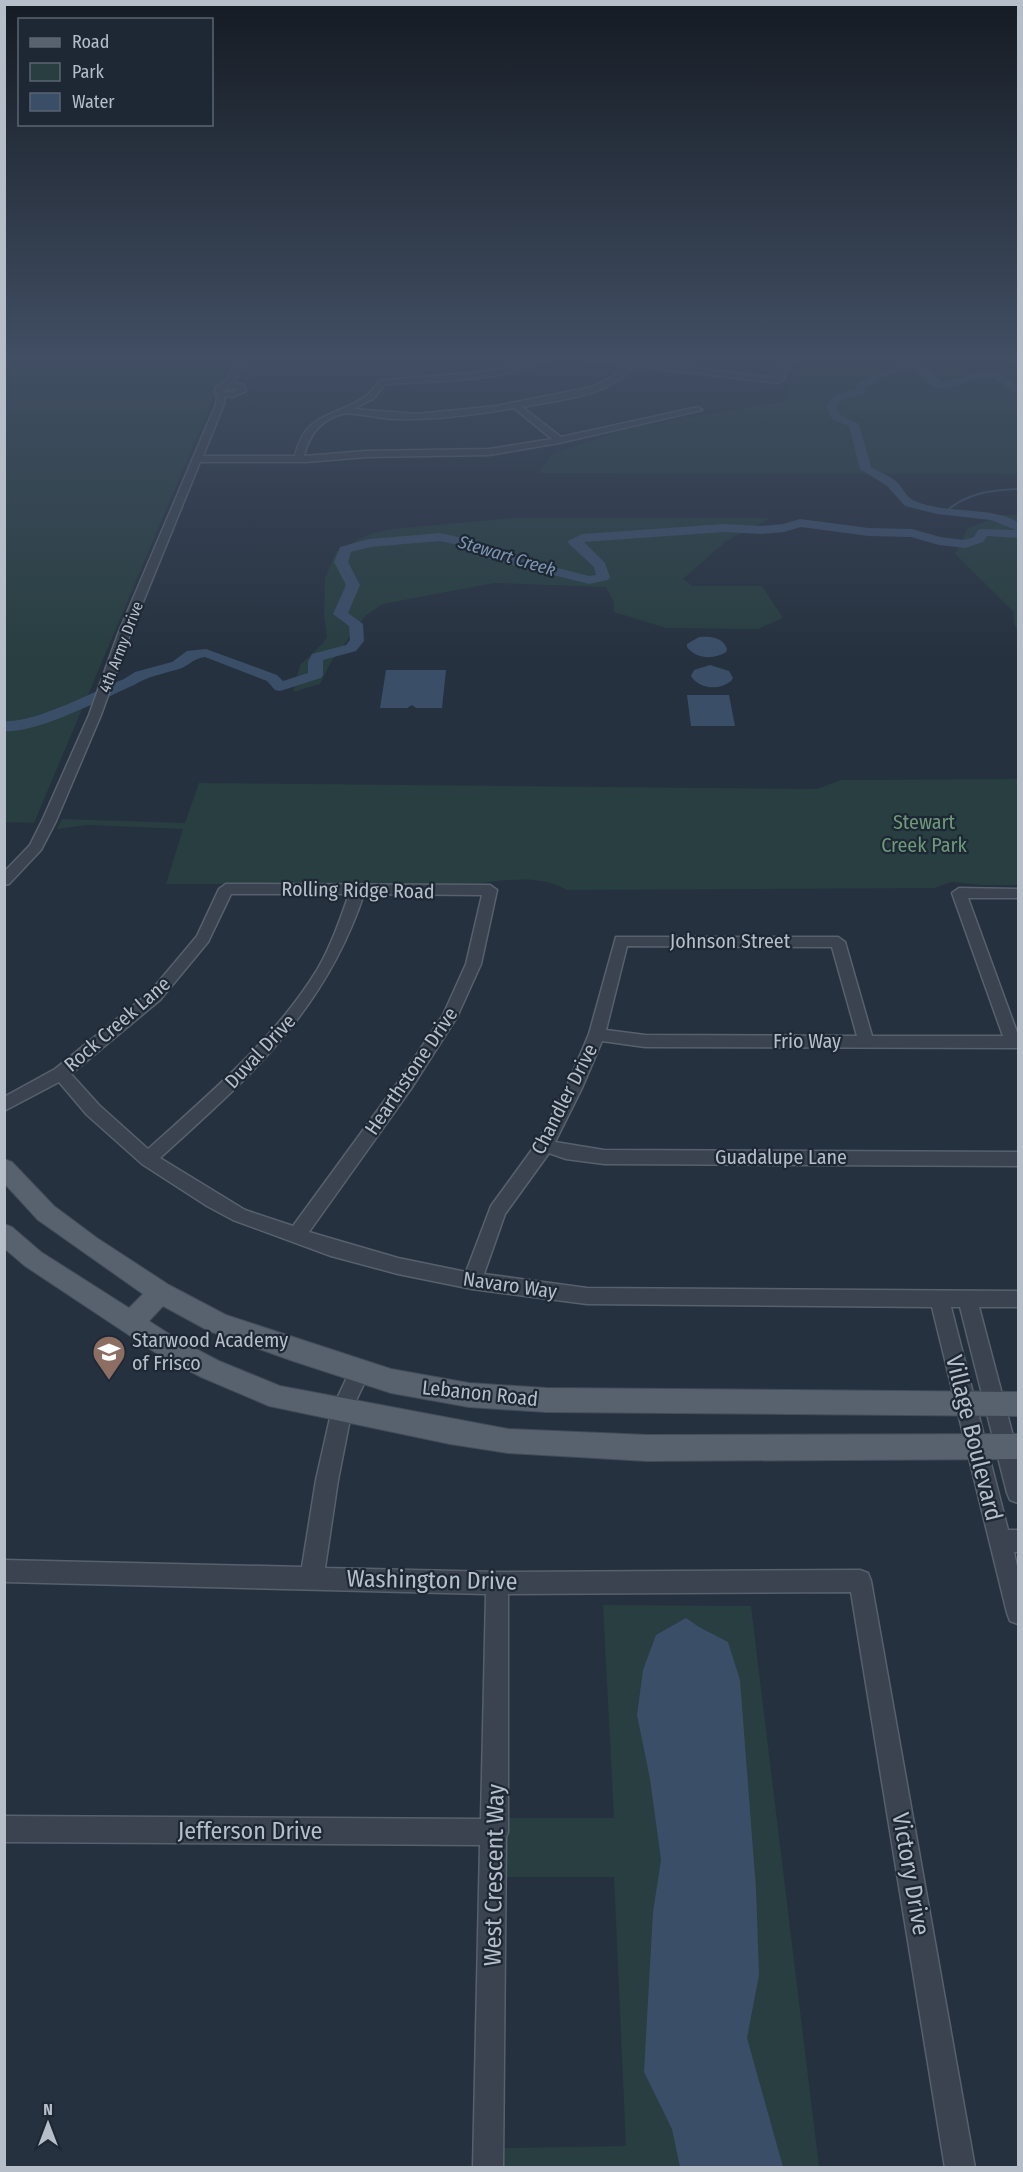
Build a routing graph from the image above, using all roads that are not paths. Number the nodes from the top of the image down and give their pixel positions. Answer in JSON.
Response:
{"nodes":[{"id":1,"x":197,"y":459,"type":"edge"},
{"id":2,"x":4,"y":881,"type":"edge"},
{"id":3,"x":226,"y":889,"type":"joint"},
{"id":4,"x":358,"y":890,"type":"junction"},
{"id":5,"x":490,"y":890,"type":"joint"},
{"id":6,"x":1018,"y":893,"type":"edge"},
{"id":7,"x":621,"y":941,"type":"joint"},
{"id":8,"x":597,"y":1034,"type":"junction"},
{"id":9,"x":866,"y":1041,"type":"junction"},
{"id":10,"x":1016,"y":1042,"type":"edge"},
{"id":11,"x":61,"y":1073,"type":"junction"},
{"id":12,"x":4,"y":1105,"type":"edge"},
{"id":13,"x":545,"y":1145,"type":"junction"},
{"id":14,"x":148,"y":1159,"type":"junction"},
{"id":15,"x":1018,"y":1159,"type":"edge"},
{"id":16,"x":4,"y":1168,"type":"edge"},
{"id":17,"x":4,"y":1234,"type":"edge"},
{"id":18,"x":297,"y":1235,"type":"junction"},
{"id":19,"x":472,"y":1281,"type":"junction"},
{"id":20,"x":160,"y":1292,"type":"junction"},
{"id":21,"x":939,"y":1298,"type":"junction"},
{"id":22,"x":968,"y":1298,"type":"junction"},
{"id":23,"x":1018,"y":1299,"type":"edge"},
{"id":24,"x":130,"y":1324,"type":"junction"},
{"id":25,"x":359,"y":1372,"type":"junction"},
{"id":26,"x":967,"y":1404,"type":"junction"},
{"id":27,"x":1006,"y":1404,"type":"edge"},
{"id":28,"x":342,"y":1409,"type":"junction"},
{"id":29,"x":1012,"y":1447,"type":"edge"},
{"id":30,"x":976,"y":1449,"type":"junction"},
{"id":31,"x":1018,"y":1493,"type":"edge"},
{"id":32,"x":1009,"y":1541,"type":"edge"},
{"id":33,"x":4,"y":1571,"type":"edge"},
{"id":34,"x":312,"y":1577,"type":"junction"},
{"id":35,"x":860,"y":1581,"type":"joint"},
{"id":36,"x":497,"y":1583,"type":"junction"},
{"id":37,"x":1018,"y":1613,"type":"edge"},
{"id":38,"x":4,"y":1829,"type":"edge"},
{"id":39,"x":495,"y":1832,"type":"junction"},
{"id":40,"x":488,"y":2168,"type":"edge"},
{"id":41,"x":960,"y":2168,"type":"edge"}],
"edges":[{"from":1,"to":2,"type":"street","name":"4th Army Drive"},
{"from":3,"to":4,"type":"street","name":"Rolling Ridge Road"},
{"from":3,"to":11,"type":"street","name":"Rock Creek Lane"},
{"from":4,"to":5,"type":"street","name":"Rolling Ridge Road"},
{"from":4,"to":14,"type":"street","name":"Duval Drive"},
{"from":5,"to":18,"type":"street","name":"Hearthstone Drive"},
{"from":6,"to":10,"type":"street"},
{"from":7,"to":8,"type":"street","name":"Chandler Drive"},
{"from":7,"to":9,"type":"street","name":"Johnson Street"},
{"from":8,"to":9,"type":"street","name":"Frio Way"},
{"from":8,"to":13,"type":"street","name":"Chandler Drive"},
{"from":9,"to":10,"type":"street","name":"Frio Way"},
{"from":11,"to":12,"type":"street","name":"Rock Creek Lane"},
{"from":11,"to":14,"type":"street","name":"Navaro Way"},
{"from":13,"to":15,"type":"street","name":"Guadalupe Lane"},
{"from":13,"to":19,"type":"street","name":"Chandler Drive"},
{"from":14,"to":18,"type":"street","name":"Navaro Way"},
{"from":16,"to":20,"type":"main road","name":"Lebanon Road"},
{"from":17,"to":24,"type":"main road","name":"Lebanon Road"},
{"from":18,"to":19,"type":"street","name":"Navaro Way"},
{"from":19,"to":21,"type":"street","name":"Navaro Way"},
{"from":20,"to":24,"type":"main road"},
{"from":20,"to":25,"type":"main road","name":"Lebanon Road"},
{"from":21,"to":22,"type":"street","name":"Navaro Way"},
{"from":21,"to":26,"type":"street","name":"Village Boulevard"},
{"from":22,"to":23,"type":"street","name":"Navaro Way"},
{"from":22,"to":27,"type":"street","name":"Village Boulevard"},
{"from":24,"to":28,"type":"main road","name":"Lebanon Road"},
{"from":25,"to":26,"type":"main road","name":"Lebanon Road"},
{"from":25,"to":28,"type":"street"},
{"from":26,"to":27,"type":"main road","name":"Lebanon Road"},
{"from":26,"to":30,"type":"street","name":"Village Boulevard"},
{"from":27,"to":29,"type":"street","name":"Village Boulevard"},
{"from":28,"to":30,"type":"main road","name":"Lebanon Road"},
{"from":28,"to":34,"type":"street"},
{"from":29,"to":30,"type":"main road","name":"Lebanon Road"},
{"from":29,"to":31,"type":"street","name":"Village Boulevard"},
{"from":30,"to":32,"type":"street","name":"Village Boulevard"},
{"from":32,"to":37,"type":"street","name":"Village Boulevard"},
{"from":33,"to":34,"type":"street","name":"Washington Drive"},
{"from":34,"to":36,"type":"street","name":"Washington Drive"},
{"from":35,"to":36,"type":"street","name":"Washington Drive"},
{"from":35,"to":41,"type":"street","name":"Victory Drive"},
{"from":36,"to":39,"type":"street","name":"West Crescent Way"},
{"from":38,"to":39,"type":"street","name":"Jefferson Drive"},
{"from":39,"to":40,"type":"street","name":"West Crescent Way"}]}
